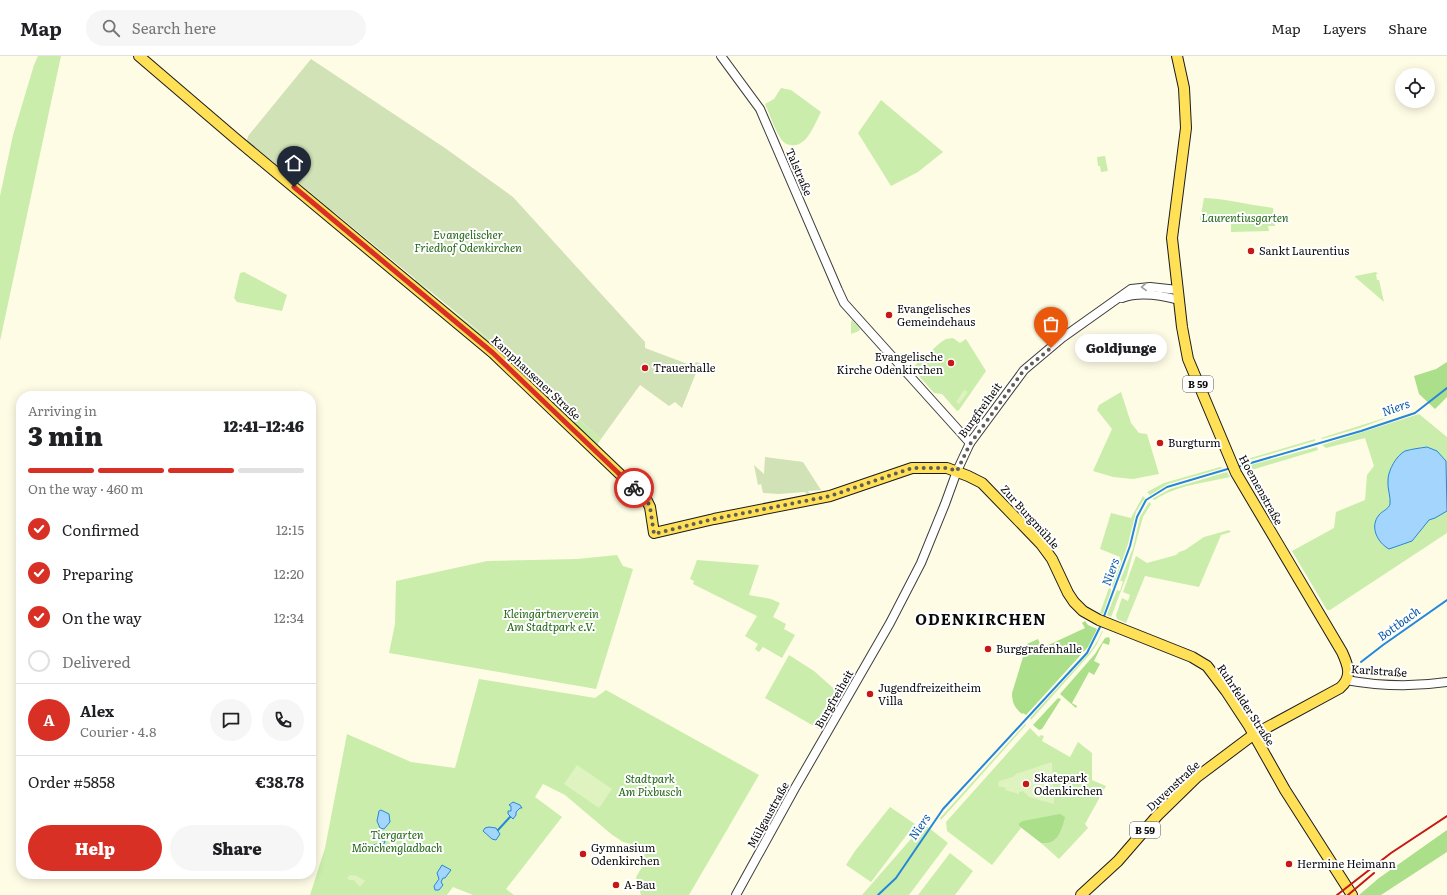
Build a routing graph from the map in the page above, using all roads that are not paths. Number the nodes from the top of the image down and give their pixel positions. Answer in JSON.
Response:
{"nodes":[{"id":1,"x":139,"y":56,"type":"edge"},
{"id":2,"x":721,"y":56,"type":"edge"},
{"id":3,"x":1177,"y":56,"type":"edge"},
{"id":4,"x":1178,"y":290,"type":"junction"},
{"id":5,"x":1179,"y":300,"type":"junction"},
{"id":6,"x":1114,"y":301,"type":"junction"},
{"id":7,"x":970,"y":444,"type":"junction"},
{"id":8,"x":957,"y":471,"type":"junction"},
{"id":9,"x":1102,"y":622,"type":"joint"},
{"id":10,"x":1346,"y":680,"type":"junction"},
{"id":11,"x":1447,"y":682,"type":"edge"},
{"id":12,"x":1254,"y":735,"type":"junction"},
{"id":13,"x":821,"y":745,"type":"joint"},
{"id":14,"x":736,"y":895,"type":"edge"},
{"id":15,"x":1081,"y":895,"type":"edge"},
{"id":16,"x":1352,"y":895,"type":"edge"}],
"edges":[{"from":1,"to":8,"type":"main road","name":"Kamphausener Straße"},
{"from":2,"to":7,"type":"street","name":"Talstraße"},
{"from":3,"to":4,"type":"main road","number":"B 59"},
{"from":4,"to":5,"type":"main road","number":"B 59"},
{"from":4,"to":6,"type":"street","name":"Burgfreiheit","one_way":true},
{"from":5,"to":6,"type":"street"},
{"from":5,"to":10,"type":"main road","name":"Hoemenstraße","number":"B 59"},
{"from":6,"to":7,"type":"street","name":"Burgfreiheit"},
{"from":7,"to":8,"type":"street","name":"Burgfreiheit"},
{"from":8,"to":9,"type":"main road","name":"Zur Burgmühle"},
{"from":8,"to":13,"type":"street","name":"Burgfreiheit"},
{"from":9,"to":12,"type":"main road","name":"Ruhrfelder Straße"},
{"from":10,"to":11,"type":"street","name":"Karlstraße"},
{"from":10,"to":12,"type":"main road","name":"Karlstraße","number":"B 59"},
{"from":12,"to":15,"type":"main road","name":"Duvenstraße","number":"B 59"},
{"from":12,"to":16,"type":"main road","name":"Ruhrfelder Straße"},
{"from":13,"to":14,"type":"street","name":"Mülgaustraße"}]}
